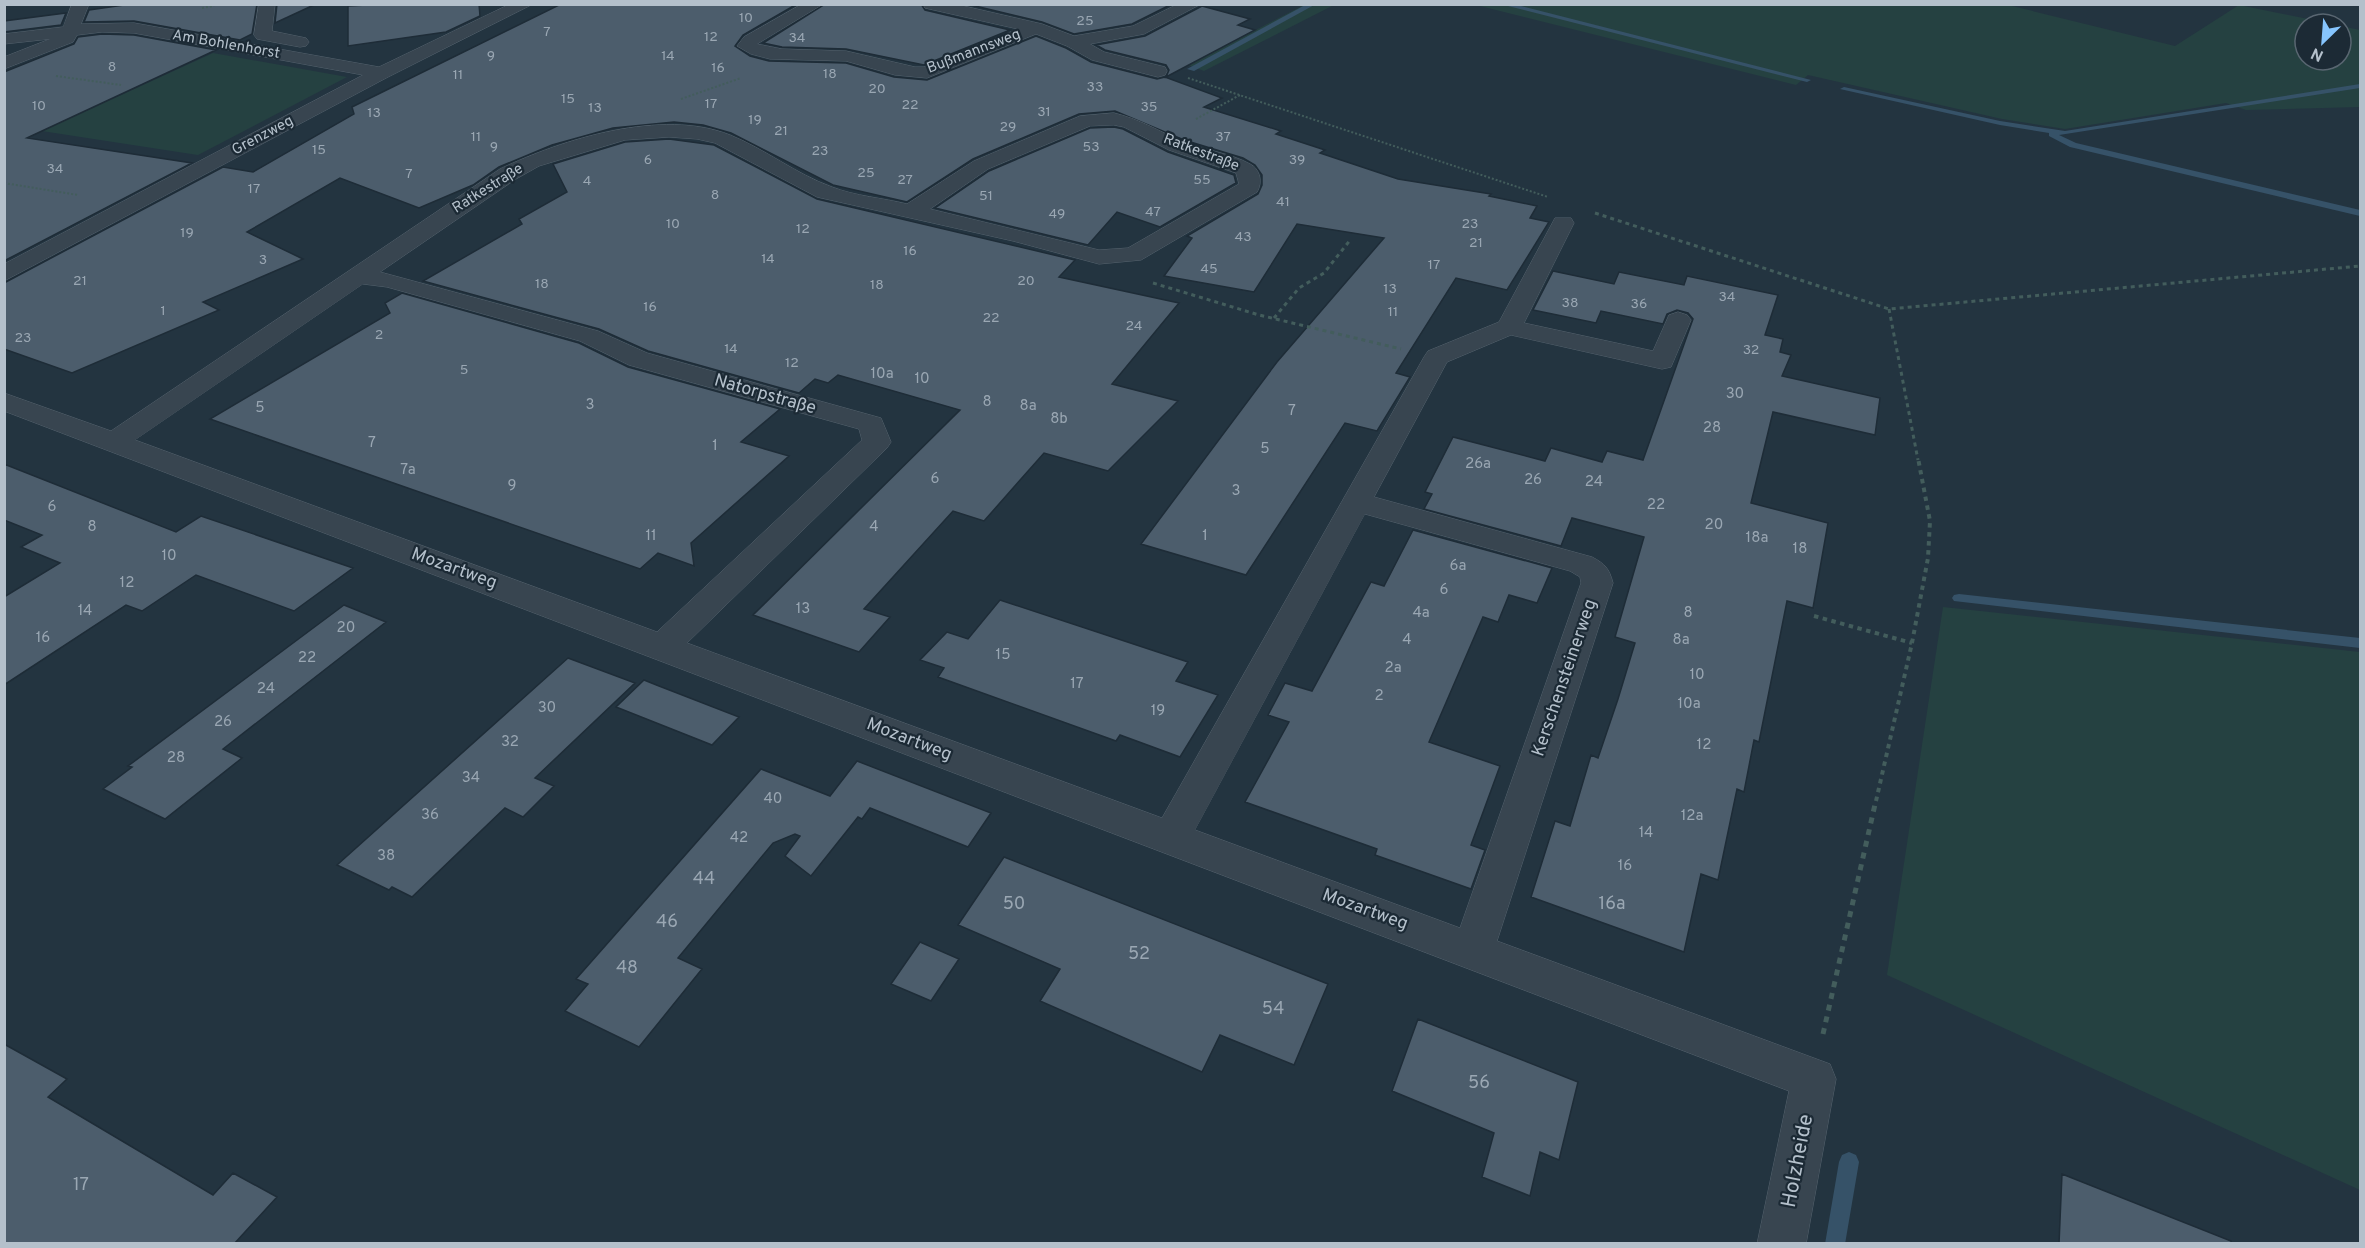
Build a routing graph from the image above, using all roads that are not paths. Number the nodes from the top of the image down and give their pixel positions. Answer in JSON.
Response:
{"nodes":[{"id":1,"x":81,"y":4,"type":"edge"},
{"id":2,"x":267,"y":4,"type":"edge"},
{"id":3,"x":525,"y":4,"type":"edge"},
{"id":4,"x":815,"y":4,"type":"edge"},
{"id":5,"x":931,"y":4,"type":"edge"},
{"id":6,"x":1193,"y":4,"type":"edge"},
{"id":7,"x":981,"y":8,"type":"edge"},
{"id":8,"x":1036,"y":28,"type":"junction"},
{"id":9,"x":71,"y":31,"type":"junction"},
{"id":10,"x":4,"y":39,"type":"edge"},
{"id":11,"x":1073,"y":42,"type":"junction"},
{"id":12,"x":405,"y":61,"type":"junction"},
{"id":13,"x":4,"y":64,"type":"edge"},
{"id":14,"x":1158,"y":71,"type":"road end"},
{"id":15,"x":381,"y":73,"type":"junction"},
{"id":16,"x":913,"y":210,"type":"junction"},
{"id":17,"x":1563,"y":223,"type":"dead end"},
{"id":18,"x":4,"y":274,"type":"edge"},
{"id":19,"x":358,"y":276,"type":"junction"},
{"id":20,"x":1678,"y":320,"type":"dead end"},
{"id":21,"x":1509,"y":327,"type":"junction"},
{"id":22,"x":4,"y":401,"type":"edge"},
{"id":23,"x":114,"y":442,"type":"junction"},
{"id":24,"x":1357,"y":502,"type":"junction"},
{"id":25,"x":662,"y":647,"type":"junction"},
{"id":26,"x":1171,"y":838,"type":"junction"},
{"id":27,"x":1473,"y":951,"type":"junction"},
{"id":28,"x":1814,"y":1079,"type":"joint"},
{"id":29,"x":1781,"y":1244,"type":"edge"}],
"edges":[{"from":1,"to":9,"type":"street"},
{"from":2,"to":12,"type":"street"},
{"from":3,"to":12,"type":"street","name":"Grenzweg"},
{"from":4,"to":8,"type":"street","name":"Bußmannsweg"},
{"from":5,"to":7,"type":"street","name":"Bußmannsweg"},
{"from":6,"to":11,"type":"street"},
{"from":7,"to":8,"type":"street","name":"Bußmannsweg"},
{"from":8,"to":11,"type":"street","name":"Bußmannsweg"},
{"from":9,"to":10,"type":"street","name":"Am Bohlenhorst"},
{"from":9,"to":13,"type":"street","name":"Am Bohlenhorst"},
{"from":9,"to":15,"type":"street","name":"Am Bohlenhorst"},
{"from":11,"to":14,"type":"street","name":"Bußmannsweg"},
{"from":12,"to":15,"type":"street","name":"Grenzweg"},
{"from":15,"to":18,"type":"street","name":"Grenzweg"},
{"from":16,"to":16,"type":"street","name":"Ratkestraße"},
{"from":16,"to":19,"type":"street","name":"Ratkestraße"},
{"from":17,"to":21,"type":"street"},
{"from":19,"to":23,"type":"street","name":"Ratkestraße"},
{"from":19,"to":25,"type":"street","name":"Natorpstraße"},
{"from":20,"to":21,"type":"street"},
{"from":21,"to":24,"type":"street"},
{"from":22,"to":23,"type":"street","name":"Mozartweg"},
{"from":23,"to":25,"type":"street","name":"Mozartweg"},
{"from":24,"to":26,"type":"street"},
{"from":24,"to":27,"type":"street","name":"Kerschensteinerweg"},
{"from":25,"to":26,"type":"street","name":"Mozartweg"},
{"from":26,"to":27,"type":"street","name":"Mozartweg"},
{"from":27,"to":28,"type":"street","name":"Mozartweg"},
{"from":28,"to":29,"type":"street","name":"Holzheide"}]}
